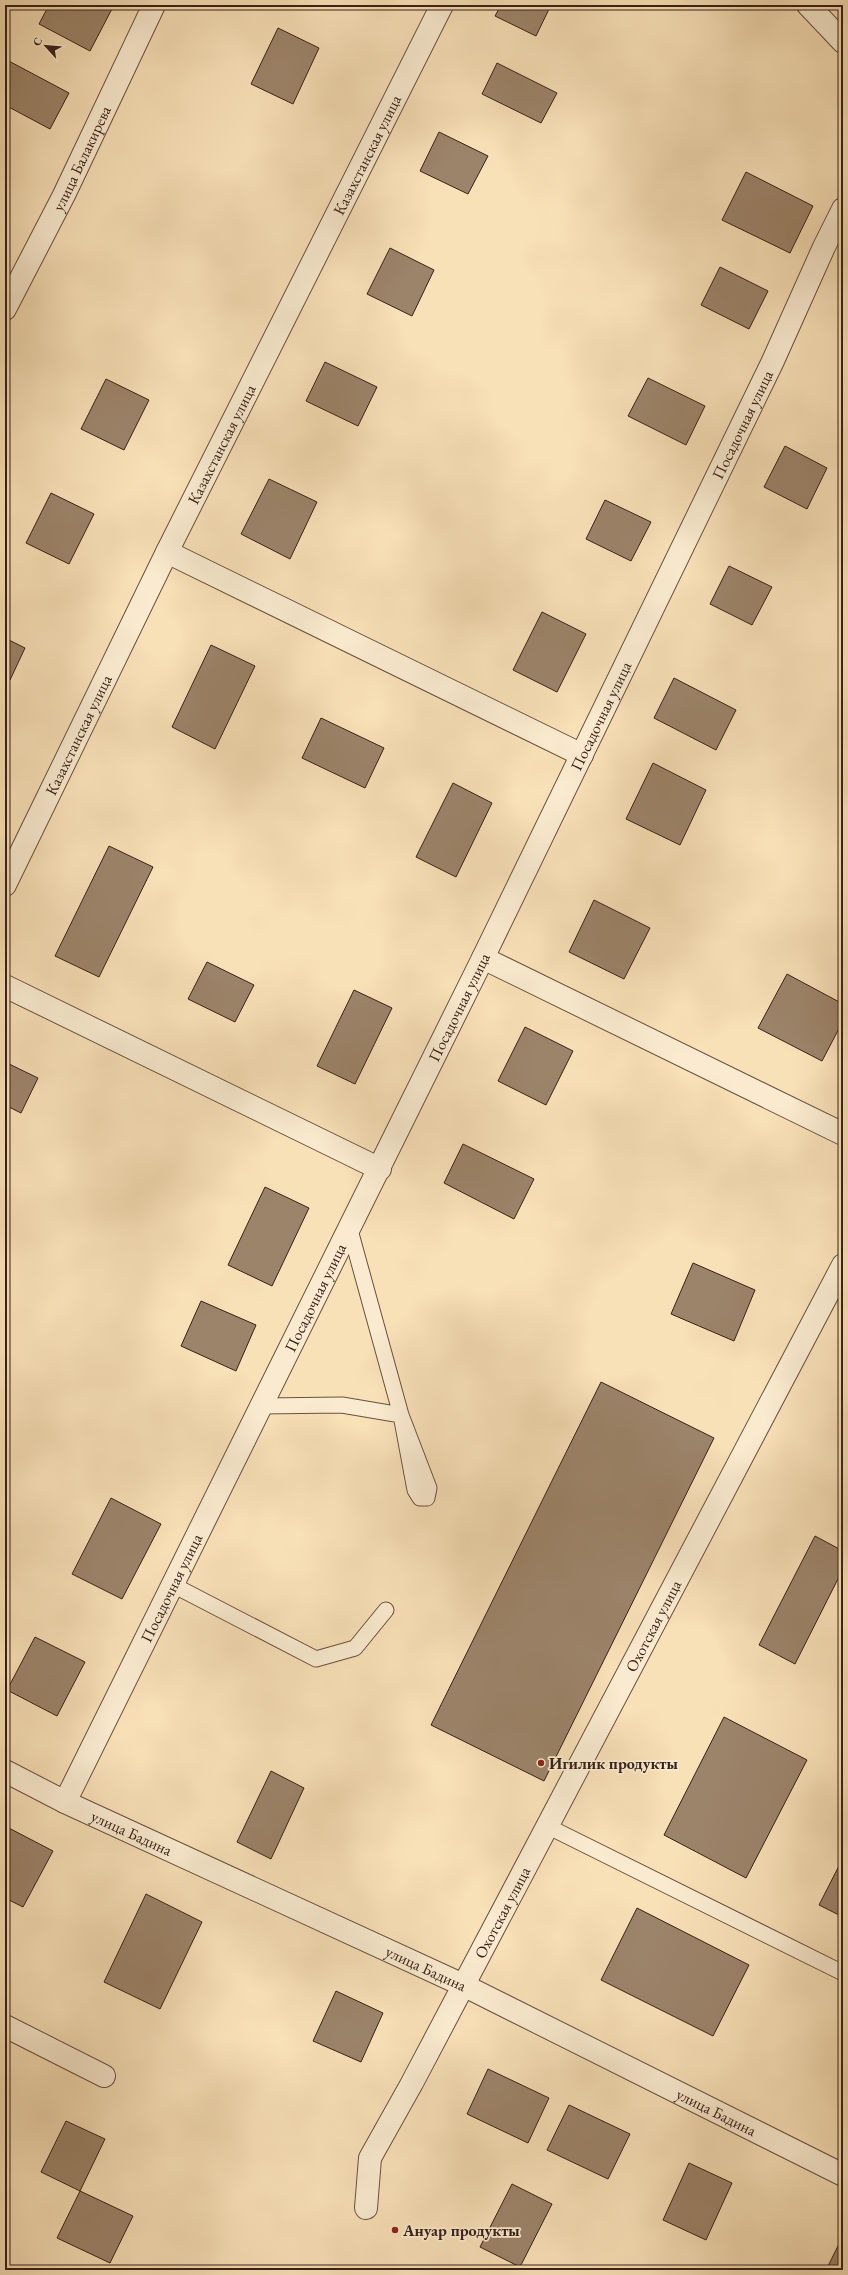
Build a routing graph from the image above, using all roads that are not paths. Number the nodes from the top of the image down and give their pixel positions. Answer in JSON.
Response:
{"nodes":[{"id":1,"x":154,"y":5,"type":"edge"},
{"id":2,"x":442,"y":5,"type":"edge"},
{"id":3,"x":808,"y":5,"type":"edge"},
{"id":4,"x":843,"y":42,"type":"edge"},
{"id":5,"x":843,"y":209,"type":"edge"},
{"id":6,"x":5,"y":309,"type":"edge"},
{"id":7,"x":167,"y":552,"type":"junction"},
{"id":8,"x":582,"y":755,"type":"junction"},
{"id":9,"x":5,"y":885,"type":"edge"},
{"id":10,"x":483,"y":958,"type":"junction"},
{"id":11,"x":5,"y":986,"type":"edge"},
{"id":12,"x":843,"y":1134,"type":"edge"},
{"id":13,"x":380,"y":1169,"type":"junction"},
{"id":14,"x":350,"y":1230,"type":"junction"},
{"id":15,"x":843,"y":1265,"type":"edge"},
{"id":16,"x":262,"y":1406,"type":"junction"},
{"id":17,"x":173,"y":1585,"type":"junction"},
{"id":18,"x":386,"y":1610,"type":"dead end"},
{"id":19,"x":5,"y":1771,"type":"edge"},
{"id":20,"x":65,"y":1802,"type":"junction"},
{"id":21,"x":547,"y":1826,"type":"junction"},
{"id":22,"x":843,"y":1973,"type":"edge"},
{"id":23,"x":463,"y":1985,"type":"junction"},
{"id":24,"x":5,"y":2026,"type":"edge"},
{"id":25,"x":104,"y":2076,"type":"dead end"},
{"id":26,"x":843,"y":2175,"type":"edge"},
{"id":27,"x":366,"y":2208,"type":"dead end"}],
"edges":[{"from":1,"to":6,"type":"street","name":"улица Балакирева"},
{"from":2,"to":7,"type":"street","name":"Казахстанская улица"},
{"from":3,"to":4,"type":"street"},
{"from":5,"to":8,"type":"street","name":"Посадочная улица"},
{"from":7,"to":8,"type":"street"},
{"from":7,"to":9,"type":"street","name":"Казахстанская улица"},
{"from":8,"to":10,"type":"street","name":"Посадочная улица"},
{"from":10,"to":12,"type":"street"},
{"from":10,"to":13,"type":"street","name":"Посадочная улица"},
{"from":11,"to":13,"type":"street"},
{"from":13,"to":14,"type":"street","name":"Посадочная улица"},
{"from":14,"to":16,"type":"street","name":"Посадочная улица"},
{"from":14,"to":16,"type":"lane"},
{"from":15,"to":21,"type":"street","name":"Охотская улица"},
{"from":16,"to":17,"type":"street","name":"Посадочная улица"},
{"from":17,"to":18,"type":"lane"},
{"from":17,"to":20,"type":"street","name":"Посадочная улица"},
{"from":19,"to":20,"type":"street","name":"улица Бадина"},
{"from":20,"to":23,"type":"street","name":"улица Бадина"},
{"from":21,"to":22,"type":"lane"},
{"from":21,"to":23,"type":"street","name":"Охотская улица"},
{"from":23,"to":26,"type":"street","name":"улица Бадина"},
{"from":23,"to":27,"type":"street","name":"Охотская улица"},
{"from":24,"to":25,"type":"street"}]}
